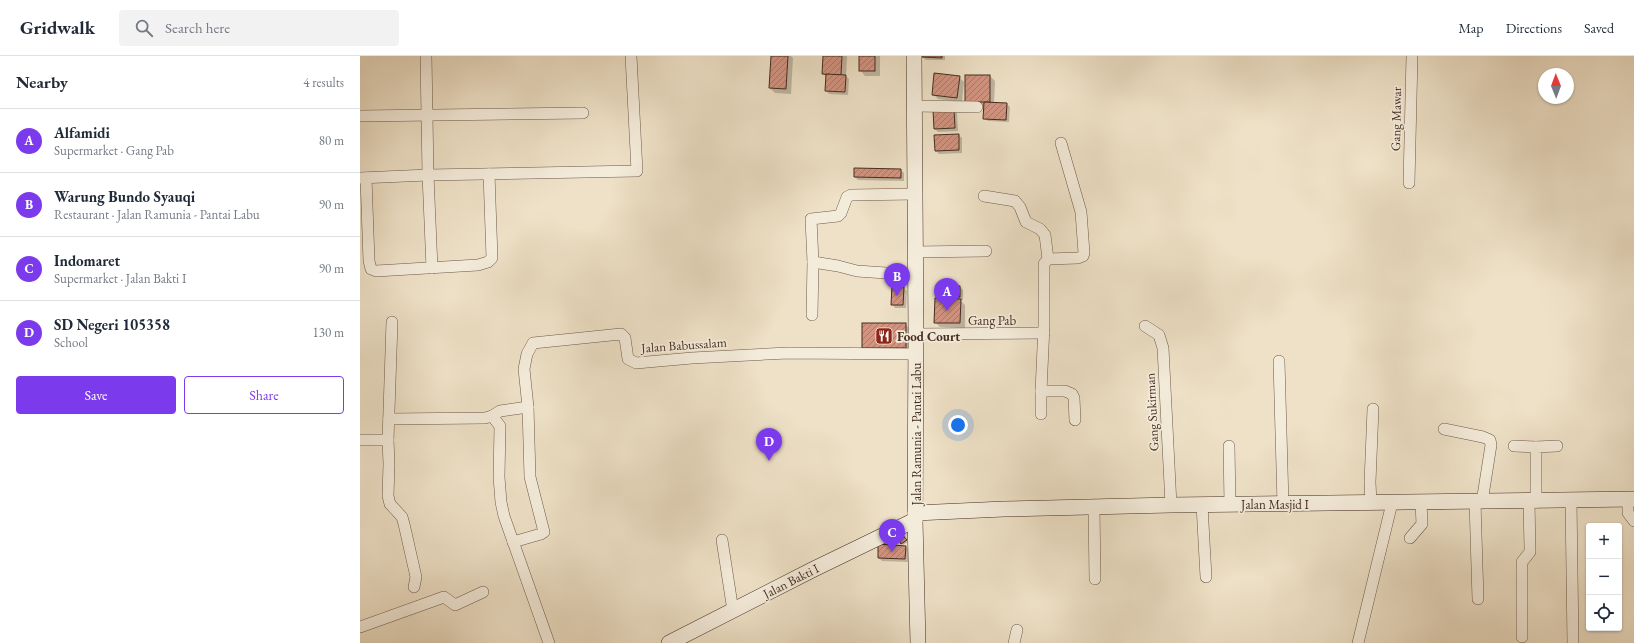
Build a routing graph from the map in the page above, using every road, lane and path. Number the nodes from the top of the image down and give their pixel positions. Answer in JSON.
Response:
{"nodes":[{"id":1,"x":426,"y":56,"type":"edge"},
{"id":2,"x":631,"y":56,"type":"edge"},
{"id":3,"x":914,"y":56,"type":"edge"},
{"id":4,"x":1412,"y":56,"type":"edge"},
{"id":5,"x":914,"y":106,"type":"junction"},
{"id":6,"x":977,"y":107,"type":"dead end"},
{"id":7,"x":582,"y":113,"type":"dead end"},
{"id":8,"x":427,"y":115,"type":"junction"},
{"id":9,"x":360,"y":116,"type":"edge"},
{"id":10,"x":1061,"y":143,"type":"dead end"},
{"id":11,"x":490,"y":174,"type":"junction"},
{"id":12,"x":428,"y":175,"type":"junction"},
{"id":13,"x":363,"y":178,"type":"edge"},
{"id":14,"x":1409,"y":183,"type":"dead end"},
{"id":15,"x":914,"y":194,"type":"junction"},
{"id":16,"x":984,"y":196,"type":"dead end"},
{"id":17,"x":986,"y":251,"type":"dead end"},
{"id":18,"x":915,"y":252,"type":"junction"},
{"id":19,"x":1048,"y":259,"type":"junction"},
{"id":20,"x":813,"y":262,"type":"junction"},
{"id":21,"x":432,"y":268,"type":"junction"},
{"id":22,"x":915,"y":275,"type":"junction"},
{"id":23,"x":812,"y":314,"type":"dead end"},
{"id":24,"x":392,"y":322,"type":"dead end"},
{"id":25,"x":1145,"y":326,"type":"dead end"},
{"id":26,"x":1044,"y":333,"type":"junction"},
{"id":27,"x":916,"y":334,"type":"junction"},
{"id":28,"x":916,"y":354,"type":"junction"},
{"id":29,"x":1279,"y":361,"type":"dead end"},
{"id":30,"x":1041,"y":391,"type":"junction"},
{"id":31,"x":528,"y":407,"type":"junction"},
{"id":32,"x":1373,"y":409,"type":"dead end"},
{"id":33,"x":1041,"y":414,"type":"dead end"},
{"id":34,"x":492,"y":416,"type":"junction"},
{"id":35,"x":389,"y":419,"type":"junction"},
{"id":36,"x":1075,"y":420,"type":"dead end"},
{"id":37,"x":1444,"y":429,"type":"dead end"},
{"id":38,"x":360,"y":440,"type":"edge"},
{"id":39,"x":388,"y":440,"type":"junction"},
{"id":40,"x":1229,"y":446,"type":"dead end"},
{"id":41,"x":1514,"y":446,"type":"dead end"},
{"id":42,"x":1557,"y":446,"type":"dead end"},
{"id":43,"x":1536,"y":447,"type":"junction"},
{"id":44,"x":1631,"y":499,"type":"edge"},
{"id":45,"x":1571,"y":500,"type":"junction"},
{"id":46,"x":1479,"y":502,"type":"junction"},
{"id":47,"x":1533,"y":502,"type":"junction"},
{"id":48,"x":1392,"y":503,"type":"junction"},
{"id":49,"x":1421,"y":503,"type":"junction"},
{"id":50,"x":1230,"y":504,"type":"junction"},
{"id":51,"x":1283,"y":504,"type":"junction"},
{"id":52,"x":1371,"y":504,"type":"junction"},
{"id":53,"x":1171,"y":505,"type":"junction"},
{"id":54,"x":1202,"y":505,"type":"junction"},
{"id":55,"x":1094,"y":507,"type":"junction"},
{"id":56,"x":915,"y":516,"type":"junction"},
{"id":57,"x":1634,"y":521,"type":"edge"},
{"id":58,"x":1410,"y":538,"type":"dead end"},
{"id":59,"x":722,"y":540,"type":"dead end"},
{"id":60,"x":513,"y":542,"type":"junction"},
{"id":61,"x":1206,"y":577,"type":"dead end"},
{"id":62,"x":1094,"y":579,"type":"dead end"},
{"id":63,"x":414,"y":587,"type":"dead end"},
{"id":64,"x":483,"y":592,"type":"dead end"},
{"id":65,"x":1478,"y":599,"type":"dead end"},
{"id":66,"x":733,"y":611,"type":"junction"},
{"id":67,"x":360,"y":627,"type":"edge"},
{"id":68,"x":1017,"y":630,"type":"dead end"},
{"id":69,"x":1522,"y":637,"type":"dead end"},
{"id":70,"x":549,"y":643,"type":"edge"},
{"id":71,"x":669,"y":643,"type":"edge"},
{"id":72,"x":918,"y":643,"type":"edge"},
{"id":73,"x":1014,"y":643,"type":"edge"},
{"id":74,"x":1358,"y":643,"type":"edge"},
{"id":75,"x":1573,"y":643,"type":"edge"}],
"edges":[{"from":1,"to":8,"type":"street"},
{"from":2,"to":11,"type":"street"},
{"from":3,"to":5,"type":"main road","name":"Jalan Ramunia - Pantai Labu"},
{"from":4,"to":14,"type":"street","name":"Gang Mawar"},
{"from":5,"to":6,"type":"street"},
{"from":5,"to":15,"type":"main road","name":"Jalan Ramunia - Pantai Labu"},
{"from":7,"to":8,"type":"street"},
{"from":8,"to":9,"type":"street"},
{"from":8,"to":12,"type":"street"},
{"from":10,"to":19,"type":"street"},
{"from":11,"to":12,"type":"street"},
{"from":11,"to":21,"type":"street"},
{"from":12,"to":13,"type":"street"},
{"from":12,"to":21,"type":"street"},
{"from":13,"to":21,"type":"street"},
{"from":15,"to":18,"type":"main road","name":"Jalan Ramunia - Pantai Labu"},
{"from":15,"to":20,"type":"street"},
{"from":16,"to":19,"type":"street"},
{"from":17,"to":18,"type":"street"},
{"from":18,"to":22,"type":"main road","name":"Jalan Ramunia - Pantai Labu"},
{"from":19,"to":26,"type":"street"},
{"from":20,"to":22,"type":"street"},
{"from":20,"to":23,"type":"street"},
{"from":22,"to":27,"type":"main road","name":"Jalan Ramunia - Pantai Labu"},
{"from":24,"to":35,"type":"street"},
{"from":25,"to":53,"type":"street","name":"Gang Sukirman"},
{"from":26,"to":27,"type":"street","name":"Gang Pab"},
{"from":26,"to":30,"type":"street"},
{"from":27,"to":28,"type":"main road","name":"Jalan Ramunia - Pantai Labu"},
{"from":28,"to":31,"type":"street","name":"Jalan Babussalam"},
{"from":28,"to":56,"type":"main road","name":"Jalan Ramunia - Pantai Labu"},
{"from":29,"to":51,"type":"street"},
{"from":30,"to":33,"type":"street"},
{"from":30,"to":36,"type":"street"},
{"from":31,"to":34,"type":"street"},
{"from":31,"to":60,"type":"street","name":"Jalan Babussalam"},
{"from":32,"to":52,"type":"street"},
{"from":34,"to":35,"type":"street"},
{"from":34,"to":60,"type":"street"},
{"from":35,"to":39,"type":"street"},
{"from":37,"to":46,"type":"street"},
{"from":38,"to":39,"type":"street"},
{"from":39,"to":63,"type":"street"},
{"from":40,"to":50,"type":"street"},
{"from":41,"to":43,"type":"street"},
{"from":42,"to":43,"type":"street"},
{"from":43,"to":47,"type":"street"},
{"from":44,"to":45,"type":"main road","name":"Jalan Masjid I"},
{"from":44,"to":57,"type":"street"},
{"from":45,"to":47,"type":"main road","name":"Jalan Masjid I"},
{"from":45,"to":75,"type":"street"},
{"from":46,"to":47,"type":"main road","name":"Jalan Masjid I"},
{"from":46,"to":49,"type":"main road","name":"Jalan Masjid I"},
{"from":46,"to":65,"type":"street"},
{"from":47,"to":69,"type":"street"},
{"from":48,"to":49,"type":"main road","name":"Jalan Masjid I"},
{"from":48,"to":52,"type":"main road","name":"Jalan Masjid I"},
{"from":48,"to":74,"type":"street"},
{"from":49,"to":58,"type":"street"},
{"from":50,"to":51,"type":"main road","name":"Jalan Masjid I"},
{"from":50,"to":54,"type":"main road","name":"Jalan Masjid I"},
{"from":51,"to":52,"type":"main road","name":"Jalan Masjid I"},
{"from":53,"to":54,"type":"main road","name":"Jalan Masjid I"},
{"from":53,"to":55,"type":"main road","name":"Jalan Masjid I"},
{"from":54,"to":61,"type":"street"},
{"from":55,"to":56,"type":"main road","name":"Jalan Masjid I"},
{"from":55,"to":62,"type":"street"},
{"from":56,"to":66,"type":"main road","name":"Jalan Bakti I"},
{"from":56,"to":72,"type":"main road","name":"Jalan Ramunia - Pantai Labu"},
{"from":59,"to":66,"type":"street"},
{"from":60,"to":70,"type":"street"},
{"from":64,"to":67,"type":"street"},
{"from":66,"to":71,"type":"main road","name":"Jalan Bakti I"},
{"from":68,"to":73,"type":"street"}]}
